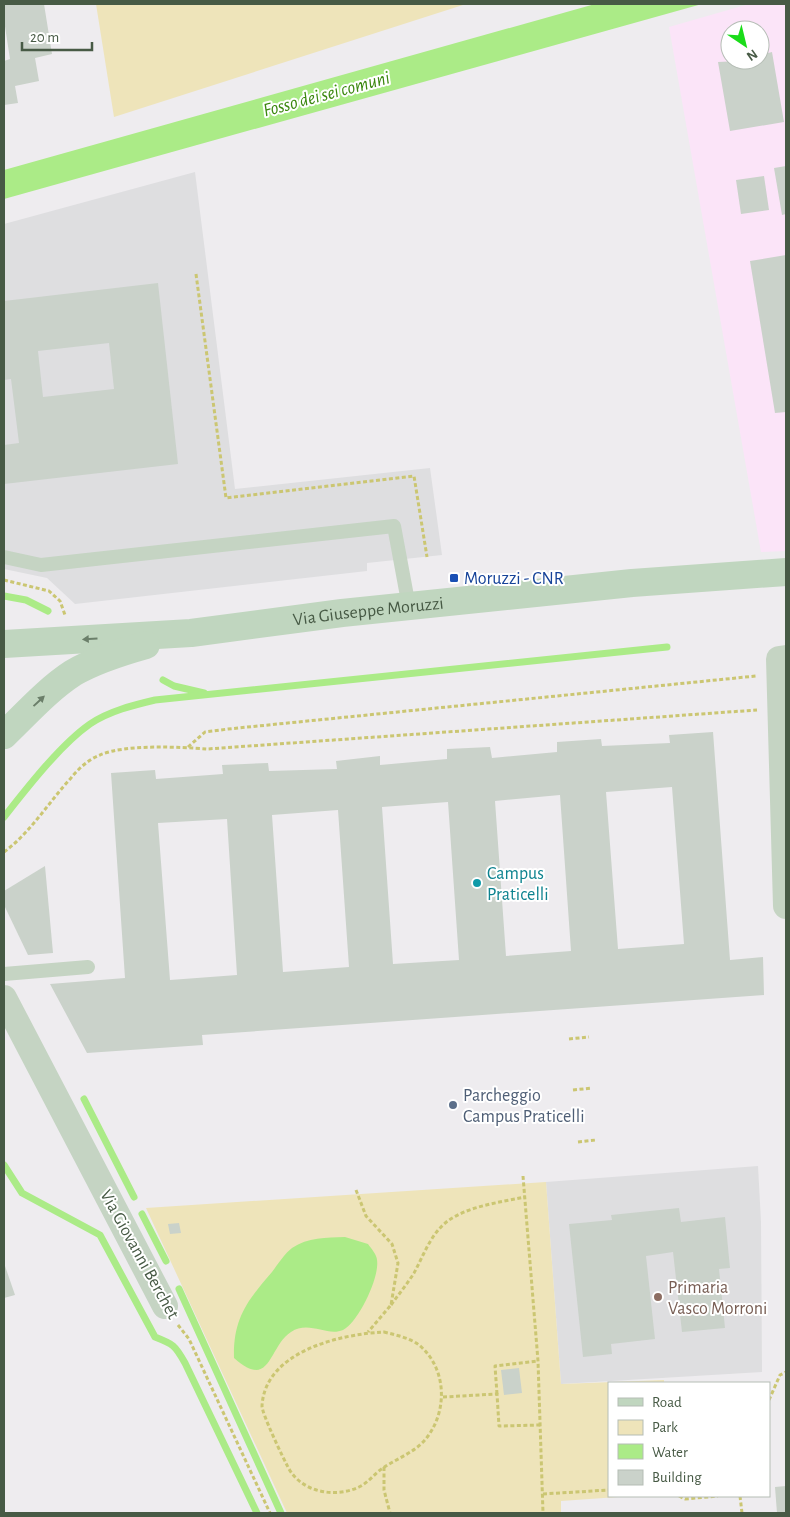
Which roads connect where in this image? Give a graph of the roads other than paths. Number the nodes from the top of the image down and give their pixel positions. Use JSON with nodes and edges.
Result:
{"nodes":[{"id":1,"x":4,"y":557,"type":"edge"},
{"id":2,"x":786,"y":572,"type":"edge"},
{"id":3,"x":409,"y":607,"type":"junction"},
{"id":4,"x":191,"y":633,"type":"junction"},
{"id":5,"x":4,"y":644,"type":"edge"},
{"id":6,"x":783,"y":666,"type":"edge"},
{"id":7,"x":4,"y":735,"type":"edge"},
{"id":8,"x":786,"y":906,"type":"edge"},
{"id":9,"x":88,"y":967,"type":"dead end"},
{"id":10,"x":4,"y":974,"type":"edge"},
{"id":11,"x":4,"y":998,"type":"edge"},
{"id":12,"x":165,"y":1306,"type":"road end"}],
"edges":[{"from":1,"to":3,"type":"lane"},
{"from":2,"to":3,"type":"main road","name":"Via Giuseppe Moruzzi"},
{"from":3,"to":4,"type":"main road","name":"Via Giuseppe Moruzzi"},
{"from":4,"to":5,"type":"main road","name":"Via Giuseppe Moruzzi","one_way":true},
{"from":7,"to":4,"type":"main road","name":"Via Giuseppe Moruzzi","one_way":true},
{"from":6,"to":8,"type":"street"},
{"from":9,"to":10,"type":"lane"},
{"from":11,"to":12,"type":"street","name":"Via Giovanni Berchet"}]}
